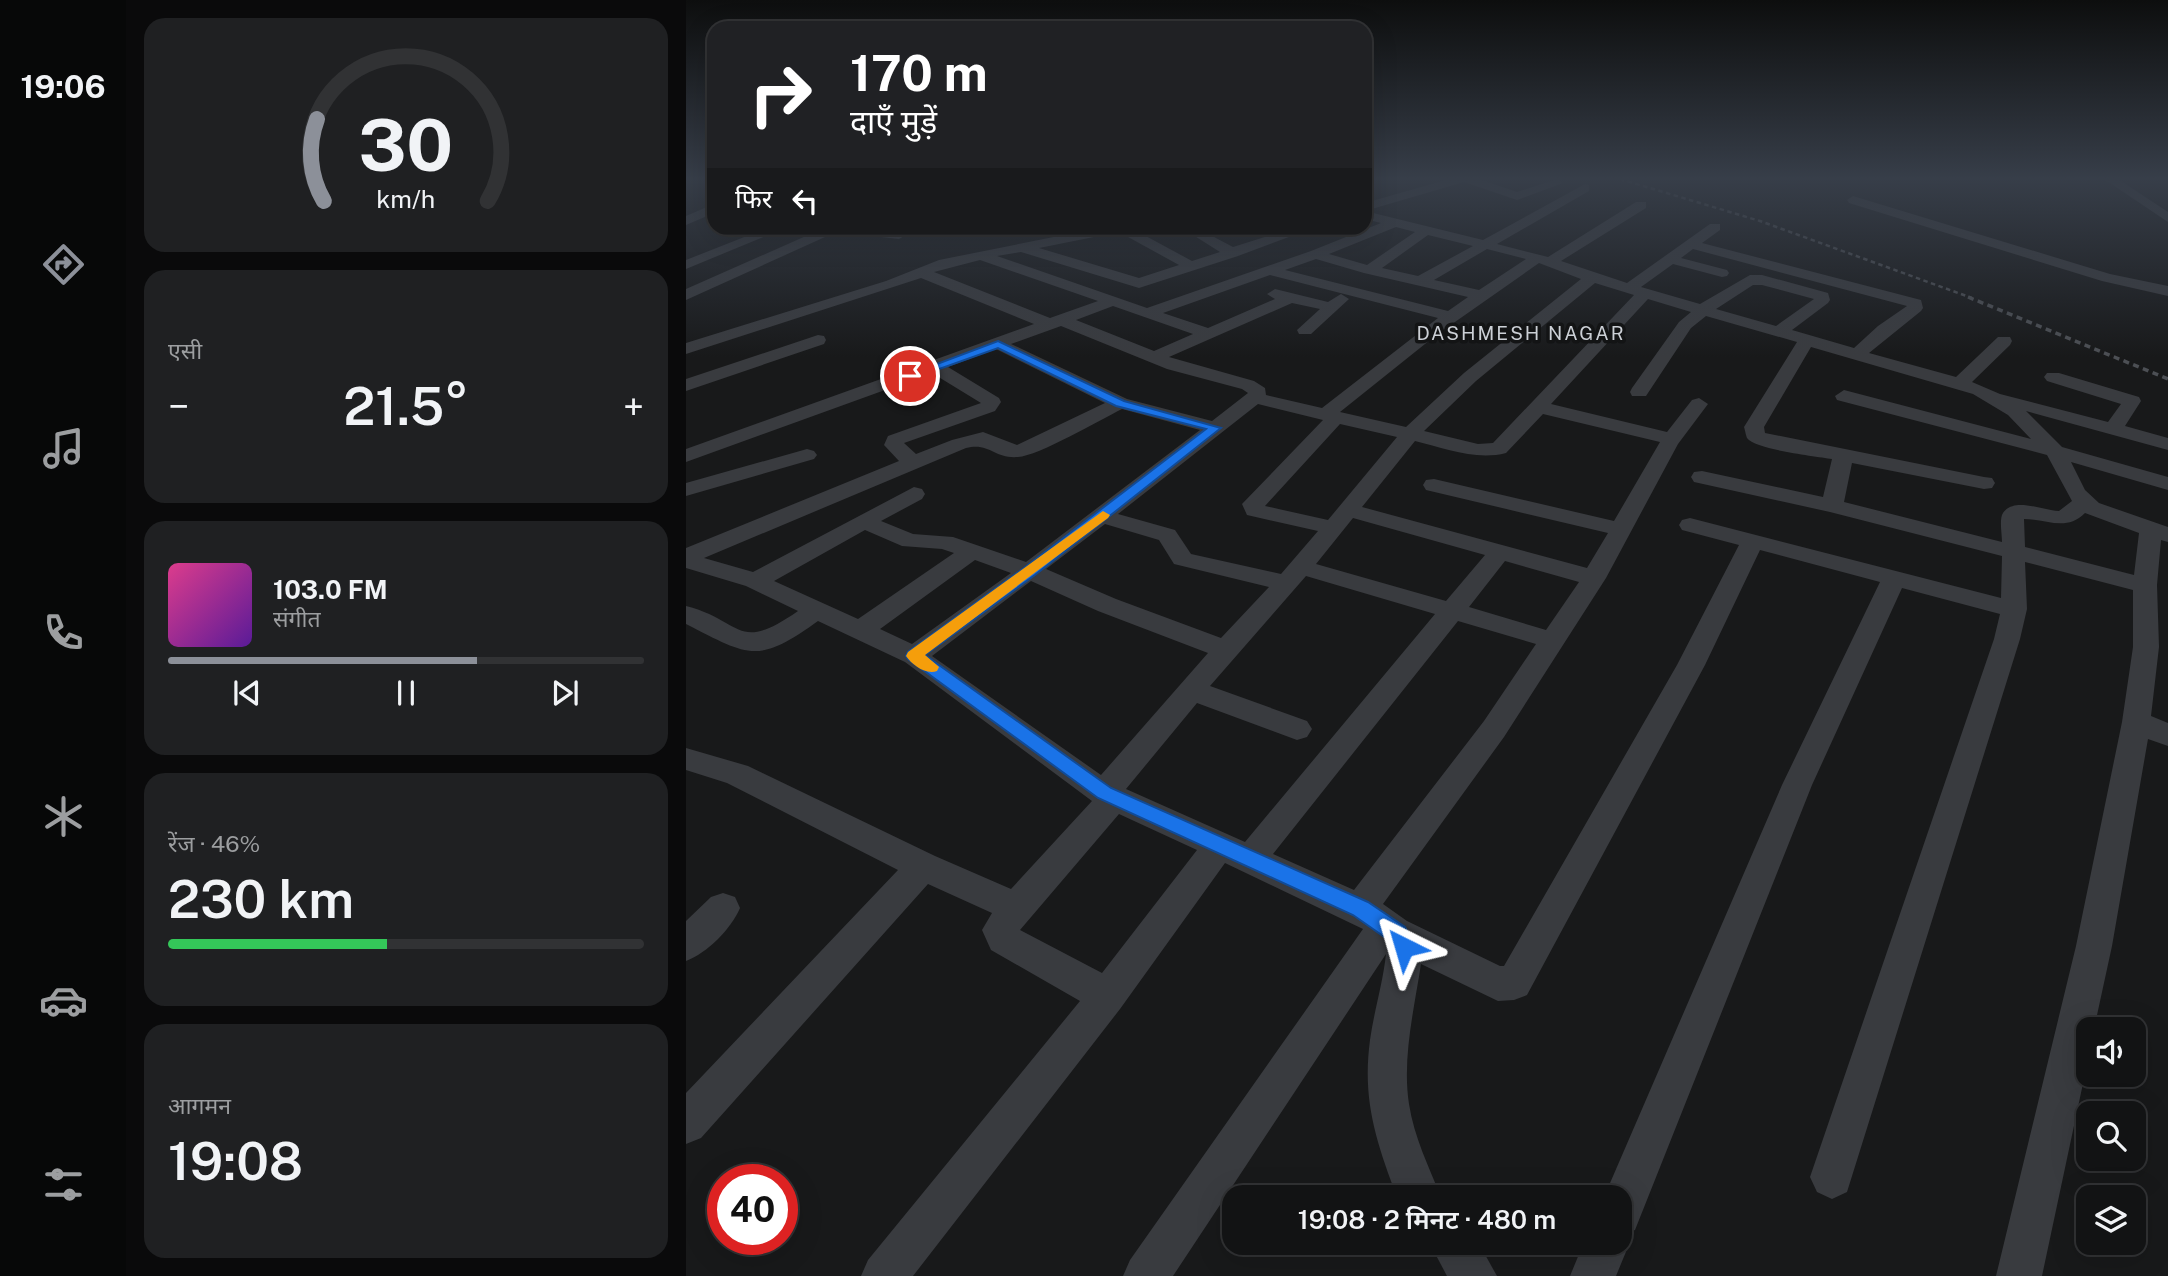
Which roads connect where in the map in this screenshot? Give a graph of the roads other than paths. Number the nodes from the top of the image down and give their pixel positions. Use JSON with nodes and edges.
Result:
{"nodes":[{"id":1,"x":754,"y":239,"type":"edge"},
{"id":2,"x":809,"y":239,"type":"edge"},
{"id":3,"x":1059,"y":239,"type":"edge"},
{"id":4,"x":1138,"y":239,"type":"edge"},
{"id":5,"x":1207,"y":239,"type":"edge"},
{"id":6,"x":1275,"y":239,"type":"edge"},
{"id":7,"x":1354,"y":239,"type":"edge"},
{"id":8,"x":1411,"y":239,"type":"edge"},
{"id":9,"x":1456,"y":239,"type":"edge"},
{"id":10,"x":1495,"y":239,"type":"edge"},
{"id":11,"x":1582,"y":239,"type":"edge"},
{"id":12,"x":1698,"y":239,"type":"edge"},
{"id":13,"x":1979,"y":239,"type":"edge"},
{"id":14,"x":1690,"y":244,"type":"junction"},
{"id":15,"x":1483,"y":245,"type":"junction"},
{"id":16,"x":1019,"y":246,"type":"junction"},
{"id":17,"x":1233,"y":253,"type":"junction"},
{"id":18,"x":1316,"y":254,"type":"junction"},
{"id":19,"x":976,"y":255,"type":"junction"},
{"id":20,"x":1544,"y":260,"type":"junction"},
{"id":21,"x":1669,"y":260,"type":"junction"},
{"id":22,"x":1192,"y":266,"type":"junction"},
{"id":23,"x":686,"y":268,"type":"edge"},
{"id":24,"x":1268,"y":270,"type":"junction"},
{"id":25,"x":1369,"y":270,"type":"junction"},
{"id":26,"x":920,"y":272,"type":"junction"},
{"id":27,"x":1722,"y":273,"type":"dead end"},
{"id":28,"x":725,"y":277,"type":"junction"},
{"id":29,"x":1592,"y":278,"type":"junction"},
{"id":30,"x":1422,"y":281,"type":"junction"},
{"id":31,"x":1264,"y":290,"type":"dead end"},
{"id":32,"x":1637,"y":291,"type":"junction"},
{"id":33,"x":2168,"y":291,"type":"edge"},
{"id":34,"x":1349,"y":292,"type":"junction"},
{"id":35,"x":686,"y":295,"type":"edge"},
{"id":36,"x":1480,"y":295,"type":"junction"},
{"id":37,"x":1290,"y":298,"type":"junction"},
{"id":38,"x":1113,"y":301,"type":"junction"},
{"id":39,"x":1331,"y":307,"type":"junction"},
{"id":40,"x":1704,"y":309,"type":"junction"},
{"id":41,"x":1150,"y":312,"type":"junction"},
{"id":42,"x":1448,"y":316,"type":"junction"},
{"id":43,"x":1055,"y":322,"type":"junction"},
{"id":44,"x":1305,"y":330,"type":"dead end"},
{"id":45,"x":1780,"y":331,"type":"junction"},
{"id":46,"x":1209,"y":334,"type":"junction"},
{"id":47,"x":818,"y":340,"type":"dead end"},
{"id":48,"x":1807,"y":340,"type":"junction"},
{"id":49,"x":2004,"y":341,"type":"dead end"},
{"id":50,"x":998,"y":344,"type":"junction"},
{"id":51,"x":686,"y":349,"type":"edge"},
{"id":52,"x":1859,"y":353,"type":"junction"},
{"id":53,"x":1155,"y":357,"type":"junction"},
{"id":54,"x":935,"y":367,"type":"junction"},
{"id":55,"x":2053,"y":377,"type":"dead end"},
{"id":56,"x":1960,"y":383,"type":"junction"},
{"id":57,"x":686,"y":385,"type":"edge"},
{"id":58,"x":1639,"y":392,"type":"dead end"},
{"id":59,"x":1990,"y":395,"type":"junction"},
{"id":60,"x":1844,"y":396,"type":"dead end"},
{"id":61,"x":1255,"y":398,"type":"junction"},
{"id":62,"x":1120,"y":403,"type":"junction"},
{"id":63,"x":1699,"y":404,"type":"dead end"},
{"id":64,"x":1538,"y":407,"type":"junction"},
{"id":65,"x":1331,"y":415,"type":"junction"},
{"id":66,"x":1215,"y":428,"type":"junction"},
{"id":67,"x":2113,"y":429,"type":"junction"},
{"id":68,"x":1410,"y":434,"type":"junction"},
{"id":69,"x":1672,"y":439,"type":"junction"},
{"id":70,"x":2168,"y":444,"type":"edge"},
{"id":71,"x":2055,"y":451,"type":"junction"},
{"id":72,"x":807,"y":455,"type":"dead end"},
{"id":73,"x":1843,"y":455,"type":"junction"},
{"id":74,"x":686,"y":456,"type":"edge"},
{"id":75,"x":913,"y":463,"type":"junction"},
{"id":76,"x":1702,"y":477,"type":"dead end"},
{"id":77,"x":1984,"y":483,"type":"dead end"},
{"id":78,"x":2168,"y":484,"type":"edge"},
{"id":79,"x":1434,"y":485,"type":"dead end"},
{"id":80,"x":686,"y":490,"type":"edge"},
{"id":81,"x":914,"y":494,"type":"dead end"},
{"id":82,"x":2083,"y":502,"type":"junction"},
{"id":83,"x":1832,"y":506,"type":"junction"},
{"id":84,"x":1102,"y":516,"type":"junction"},
{"id":85,"x":1340,"y":519,"type":"junction"},
{"id":86,"x":864,"y":522,"type":"junction"},
{"id":87,"x":1690,"y":525,"type":"dead end"},
{"id":88,"x":1620,"y":529,"type":"junction"},
{"id":89,"x":2159,"y":532,"type":"edge"},
{"id":90,"x":1753,"y":541,"type":"junction"},
{"id":91,"x":973,"y":551,"type":"junction"},
{"id":92,"x":2013,"y":551,"type":"junction"},
{"id":93,"x":1500,"y":552,"type":"junction"},
{"id":94,"x":687,"y":562,"type":"edge"},
{"id":95,"x":1029,"y":571,"type":"junction"},
{"id":96,"x":1294,"y":575,"type":"junction"},
{"id":97,"x":1895,"y":577,"type":"junction"},
{"id":98,"x":1594,"y":578,"type":"junction"},
{"id":99,"x":755,"y":581,"type":"junction"},
{"id":100,"x":2145,"y":585,"type":"junction"},
{"id":101,"x":2014,"y":609,"type":"junction"},
{"id":102,"x":817,"y":610,"type":"junction"},
{"id":103,"x":1453,"y":612,"type":"junction"},
{"id":104,"x":686,"y":614,"type":"edge"},
{"id":105,"x":861,"y":630,"type":"junction"},
{"id":106,"x":1552,"y":640,"type":"junction"},
{"id":107,"x":1226,"y":650,"type":"junction"},
{"id":108,"x":914,"y":656,"type":"junction"},
{"id":109,"x":1191,"y":690,"type":"junction"},
{"id":110,"x":2136,"y":722,"type":"junction"},
{"id":111,"x":1297,"y":729,"type":"dead end"},
{"id":112,"x":2168,"y":735,"type":"edge"},
{"id":113,"x":686,"y":759,"type":"edge"},
{"id":114,"x":1109,"y":796,"type":"junction"},
{"id":115,"x":1236,"y":852,"type":"junction"},
{"id":116,"x":923,"y":866,"type":"junction"},
{"id":117,"x":1016,"y":907,"type":"junction"},
{"id":118,"x":723,"y":908,"type":"dead end"},
{"id":119,"x":1381,"y":922,"type":"junction"},
{"id":120,"x":686,"y":945,"type":"edge"},
{"id":121,"x":1107,"y":996,"type":"junction"},
{"id":122,"x":686,"y":1123,"type":"edge"},
{"id":123,"x":1832,"y":1177,"type":"dead end"},
{"id":124,"x":1414,"y":1185,"type":"edge"},
{"id":125,"x":1631,"y":1185,"type":"edge"},
{"id":126,"x":1460,"y":1255,"type":"edge"},
{"id":127,"x":1602,"y":1255,"type":"edge"},
{"id":128,"x":884,"y":1276,"type":"edge"},
{"id":129,"x":1146,"y":1276,"type":"edge"},
{"id":130,"x":1474,"y":1276,"type":"edge"},
{"id":131,"x":1593,"y":1276,"type":"edge"},
{"id":132,"x":2020,"y":1276,"type":"edge"}],
"edges":[{"from":1,"to":23,"type":"street"},
{"from":2,"to":28,"type":"street"},
{"from":3,"to":16,"type":"street"},
{"from":4,"to":22,"type":"street"},
{"from":5,"to":17,"type":"street"},
{"from":6,"to":17,"type":"street"},
{"from":7,"to":18,"type":"street"},
{"from":8,"to":25,"type":"street"},
{"from":9,"to":15,"type":"street"},
{"from":10,"to":15,"type":"street"},
{"from":11,"to":20,"type":"street"},
{"from":12,"to":14,"type":"street"},
{"from":13,"to":33,"type":"street"},
{"from":14,"to":21,"type":"street"},
{"from":14,"to":52,"type":"street"},
{"from":15,"to":20,"type":"street"},
{"from":15,"to":30,"type":"street"},
{"from":16,"to":19,"type":"street"},
{"from":16,"to":22,"type":"street"},
{"from":17,"to":22,"type":"street"},
{"from":18,"to":24,"type":"street"},
{"from":18,"to":25,"type":"street"},
{"from":19,"to":26,"type":"street"},
{"from":19,"to":38,"type":"street"},
{"from":20,"to":29,"type":"street"},
{"from":20,"to":36,"type":"street"},
{"from":21,"to":27,"type":"street"},
{"from":21,"to":32,"type":"street"},
{"from":23,"to":28,"type":"street"},
{"from":24,"to":34,"type":"street"},
{"from":24,"to":41,"type":"street"},
{"from":25,"to":30,"type":"street"},
{"from":26,"to":43,"type":"street"},
{"from":26,"to":51,"type":"street"},
{"from":28,"to":35,"type":"street"},
{"from":29,"to":32,"type":"street"},
{"from":29,"to":68,"type":"street"},
{"from":30,"to":36,"type":"street"},
{"from":31,"to":37,"type":"street"},
{"from":32,"to":40,"type":"street"},
{"from":32,"to":64,"type":"street"},
{"from":34,"to":39,"type":"street"},
{"from":34,"to":42,"type":"street"},
{"from":36,"to":42,"type":"street"},
{"from":37,"to":39,"type":"street"},
{"from":37,"to":46,"type":"street"},
{"from":38,"to":41,"type":"street"},
{"from":38,"to":43,"type":"street"},
{"from":39,"to":44,"type":"street"},
{"from":40,"to":45,"type":"street"},
{"from":40,"to":45,"type":"street"},
{"from":40,"to":58,"type":"street"},
{"from":41,"to":46,"type":"street"},
{"from":42,"to":65,"type":"street"},
{"from":43,"to":50,"type":"street"},
{"from":43,"to":53,"type":"street"},
{"from":45,"to":48,"type":"street"},
{"from":46,"to":53,"type":"street"},
{"from":47,"to":57,"type":"street"},
{"from":48,"to":52,"type":"street"},
{"from":48,"to":73,"type":"street"},
{"from":49,"to":56,"type":"street"},
{"from":50,"to":54,"type":"street"},
{"from":50,"to":62,"type":"street"},
{"from":52,"to":56,"type":"street"},
{"from":53,"to":61,"type":"street"},
{"from":54,"to":74,"type":"street"},
{"from":54,"to":75,"type":"street"},
{"from":55,"to":67,"type":"street"},
{"from":56,"to":59,"type":"street"},
{"from":59,"to":67,"type":"street"},
{"from":59,"to":71,"type":"street"},
{"from":60,"to":71,"type":"street"},
{"from":61,"to":65,"type":"street"},
{"from":61,"to":66,"type":"street"},
{"from":62,"to":66,"type":"street"},
{"from":62,"to":75,"type":"street"},
{"from":63,"to":69,"type":"street"},
{"from":64,"to":68,"type":"street"},
{"from":64,"to":69,"type":"street"},
{"from":65,"to":68,"type":"street"},
{"from":65,"to":85,"type":"street"},
{"from":66,"to":84,"type":"street"},
{"from":67,"to":70,"type":"street"},
{"from":68,"to":85,"type":"street"},
{"from":69,"to":88,"type":"street"},
{"from":71,"to":78,"type":"street"},
{"from":71,"to":82,"type":"street"},
{"from":72,"to":80,"type":"street"},
{"from":73,"to":77,"type":"street"},
{"from":73,"to":83,"type":"street"},
{"from":75,"to":94,"type":"street"},
{"from":76,"to":83,"type":"street"},
{"from":79,"to":88,"type":"street"},
{"from":81,"to":86,"type":"street"},
{"from":82,"to":89,"type":"street"},
{"from":82,"to":92,"type":"street"},
{"from":83,"to":92,"type":"street"},
{"from":84,"to":95,"type":"street"},
{"from":84,"to":96,"type":"street"},
{"from":85,"to":93,"type":"street"},
{"from":85,"to":96,"type":"street"},
{"from":86,"to":91,"type":"street"},
{"from":86,"to":99,"type":"street"},
{"from":87,"to":90,"type":"street"},
{"from":88,"to":98,"type":"street"},
{"from":89,"to":100,"type":"street"},
{"from":90,"to":97,"type":"street"},
{"from":90,"to":119,"type":"street"},
{"from":91,"to":95,"type":"street"},
{"from":91,"to":105,"type":"street"},
{"from":92,"to":100,"type":"street"},
{"from":92,"to":101,"type":"street"},
{"from":93,"to":98,"type":"street"},
{"from":93,"to":103,"type":"street"},
{"from":94,"to":99,"type":"street"},
{"from":95,"to":107,"type":"street"},
{"from":95,"to":108,"type":"street"},
{"from":96,"to":103,"type":"street"},
{"from":96,"to":107,"type":"street"},
{"from":97,"to":101,"type":"street"},
{"from":97,"to":125,"type":"street"},
{"from":98,"to":106,"type":"street"},
{"from":99,"to":102,"type":"street"},
{"from":100,"to":110,"type":"street"},
{"from":101,"to":123,"type":"street"},
{"from":102,"to":104,"type":"street"},
{"from":102,"to":105,"type":"street"},
{"from":103,"to":106,"type":"street"},
{"from":103,"to":115,"type":"street"},
{"from":105,"to":108,"type":"street"},
{"from":106,"to":119,"type":"street"},
{"from":107,"to":109,"type":"street"},
{"from":108,"to":114,"type":"street"},
{"from":109,"to":111,"type":"street"},
{"from":109,"to":114,"type":"street"},
{"from":110,"to":112,"type":"street"},
{"from":110,"to":132,"type":"street"},
{"from":113,"to":116,"type":"street"},
{"from":114,"to":115,"type":"street"},
{"from":114,"to":117,"type":"street"},
{"from":115,"to":119,"type":"street"},
{"from":115,"to":121,"type":"street"},
{"from":116,"to":117,"type":"street"},
{"from":116,"to":122,"type":"street"},
{"from":117,"to":121,"type":"street"},
{"from":118,"to":120,"type":"street"},
{"from":119,"to":124,"type":"street"},
{"from":119,"to":129,"type":"street"},
{"from":121,"to":128,"type":"street"},
{"from":126,"to":130,"type":"street"},
{"from":127,"to":131,"type":"street"}]}
